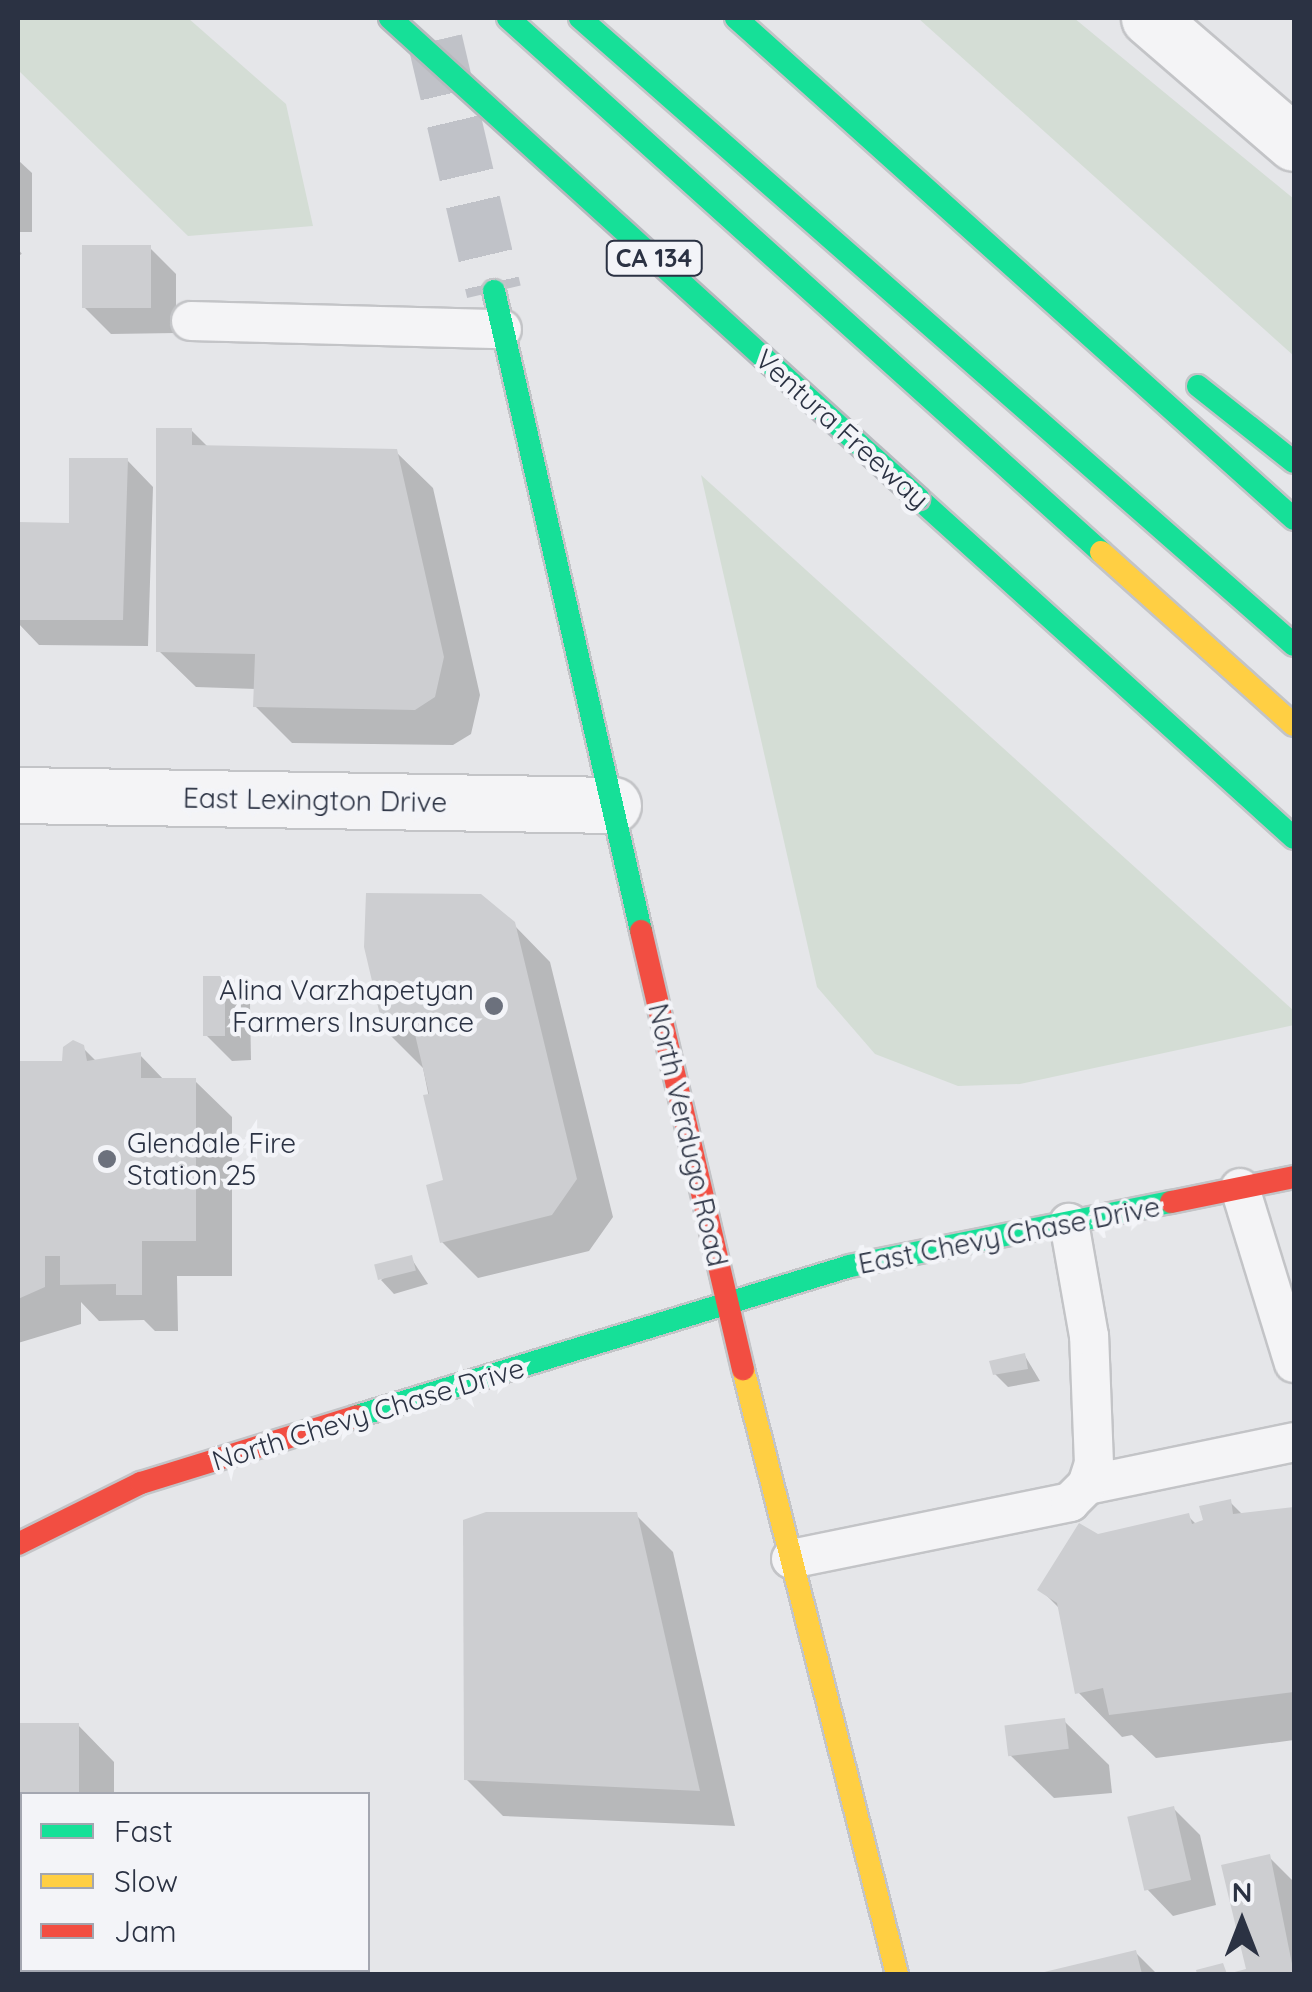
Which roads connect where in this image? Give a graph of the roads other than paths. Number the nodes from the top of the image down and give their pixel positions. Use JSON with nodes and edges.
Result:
{"nodes":[{"id":1,"x":390,"y":18,"type":"edge"},
{"id":2,"x":508,"y":18,"type":"edge"},
{"id":3,"x":580,"y":18,"type":"edge"},
{"id":4,"x":736,"y":18,"type":"edge"},
{"id":5,"x":1149,"y":18,"type":"edge"},
{"id":6,"x":806,"y":78,"type":"junction"},
{"id":7,"x":1294,"y":144,"type":"edge"},
{"id":8,"x":494,"y":291,"type":"tunnel mouth"},
{"id":9,"x":1096,"y":306,"type":"dead end"},
{"id":10,"x":190,"y":321,"type":"dead end"},
{"id":11,"x":502,"y":329,"type":"junction"},
{"id":12,"x":1172,"y":366,"type":"dead end"},
{"id":13,"x":1294,"y":462,"type":"edge"},
{"id":14,"x":1294,"y":518,"type":"edge"},
{"id":15,"x":1294,"y":645,"type":"edge"},
{"id":16,"x":1294,"y":725,"type":"edge"},
{"id":17,"x":18,"y":795,"type":"edge"},
{"id":18,"x":613,"y":805,"type":"junction"},
{"id":19,"x":1294,"y":838,"type":"edge"},
{"id":20,"x":1294,"y":1177,"type":"edge"},
{"id":21,"x":1240,"y":1188,"type":"junction"},
{"id":22,"x":1069,"y":1223,"type":"junction"},
{"id":23,"x":726,"y":1301,"type":"junction"},
{"id":24,"x":1294,"y":1363,"type":"edge"},
{"id":25,"x":1294,"y":1442,"type":"edge"},
{"id":26,"x":1086,"y":1486,"type":"junction"},
{"id":27,"x":18,"y":1544,"type":"edge"},
{"id":28,"x":791,"y":1559,"type":"junction"},
{"id":29,"x":897,"y":1974,"type":"edge"}],
"edges":[{"from":1,"to":19,"type":"main road","name":"Ventura Freeway","number":"CA 134","bridge":true},
{"from":2,"to":16,"type":"main road"},
{"from":3,"to":15,"type":"main road"},
{"from":4,"to":6,"type":"main road"},
{"from":5,"to":7,"type":"street"},
{"from":6,"to":9,"type":"main road"},
{"from":6,"to":14,"type":"main road"},
{"from":8,"to":11,"type":"main road","name":"North Verdugo Road"},
{"from":10,"to":11,"type":"lane"},
{"from":11,"to":18,"type":"main road","name":"North Verdugo Road"},
{"from":12,"to":13,"type":"main road"},
{"from":17,"to":18,"type":"street","name":"East Lexington Drive"},
{"from":18,"to":23,"type":"main road","name":"North Verdugo Road"},
{"from":20,"to":21,"type":"main road","name":"East Chevy Chase Drive"},
{"from":21,"to":22,"type":"main road","name":"East Chevy Chase Drive"},
{"from":21,"to":24,"type":"lane"},
{"from":22,"to":23,"type":"main road","name":"East Chevy Chase Drive"},
{"from":22,"to":26,"type":"lane"},
{"from":23,"to":27,"type":"main road","name":"North Chevy Chase Drive"},
{"from":23,"to":28,"type":"main road","name":"North Verdugo Road"},
{"from":25,"to":26,"type":"lane"},
{"from":26,"to":28,"type":"lane"},
{"from":28,"to":29,"type":"main road","name":"North Verdugo Road"}]}
